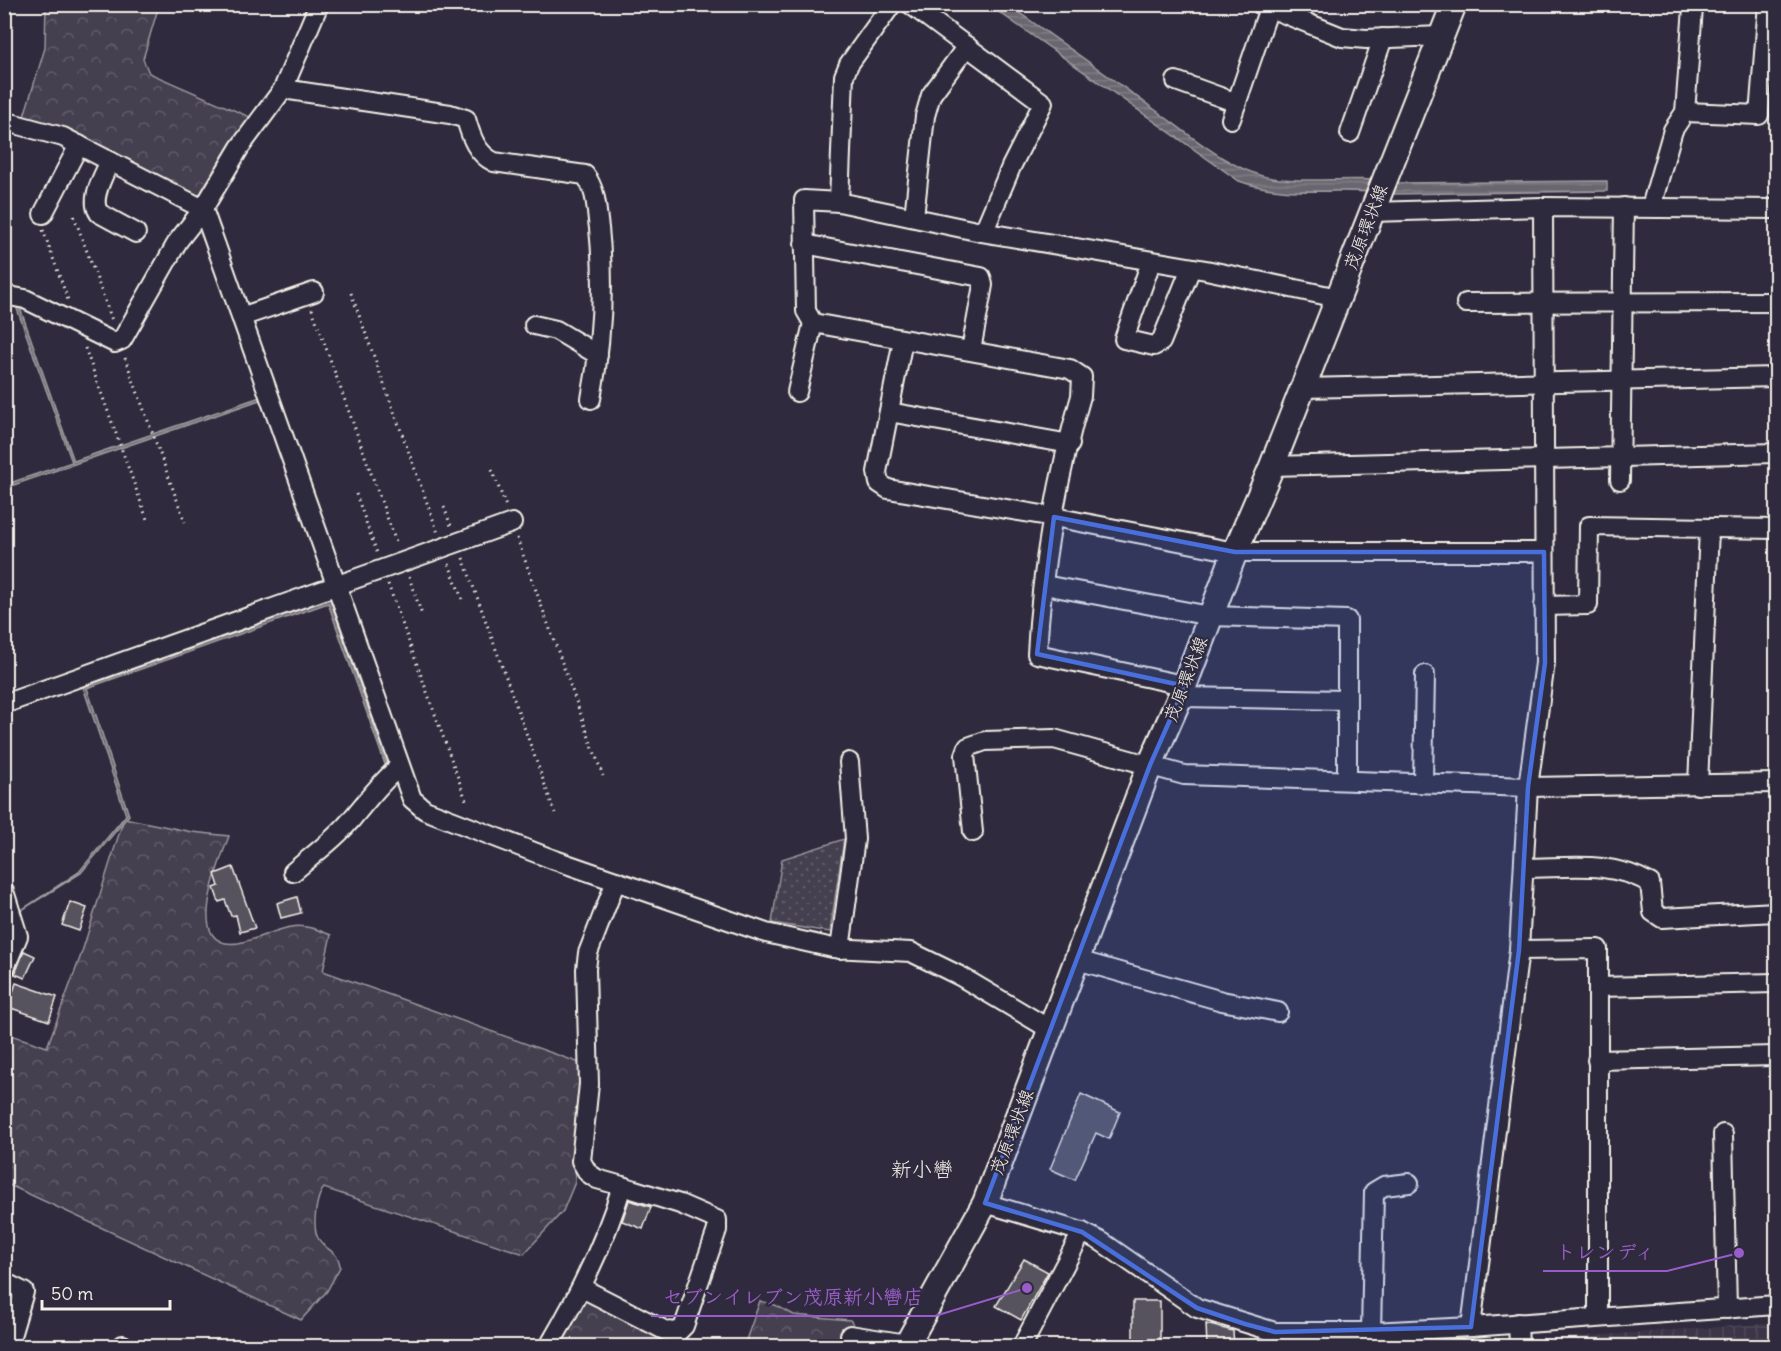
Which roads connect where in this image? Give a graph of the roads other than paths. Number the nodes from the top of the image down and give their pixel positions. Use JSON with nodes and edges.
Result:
{"nodes":[{"id":1,"x":319,"y":4,"type":"edge"},
{"id":2,"x":892,"y":4,"type":"edge"},
{"id":3,"x":910,"y":4,"type":"edge"},
{"id":4,"x":1454,"y":4,"type":"edge"},
{"id":5,"x":1696,"y":4,"type":"edge"},
{"id":6,"x":1768,"y":4,"type":"edge"},
{"id":7,"x":1265,"y":6,"type":"edge"},
{"id":8,"x":1295,"y":11,"type":"edge"},
{"id":9,"x":1441,"y":36,"type":"junction"},
{"id":10,"x":1383,"y":38,"type":"junction"},
{"id":11,"x":967,"y":46,"type":"junction"},
{"id":12,"x":1176,"y":81,"type":"dead end"},
{"id":13,"x":283,"y":89,"type":"junction"},
{"id":14,"x":1685,"y":112,"type":"junction"},
{"id":15,"x":4,"y":121,"type":"edge"},
{"id":16,"x":1350,"y":133,"type":"dead end"},
{"id":17,"x":79,"y":145,"type":"junction"},
{"id":18,"x":110,"y":161,"type":"junction"},
{"id":19,"x":839,"y":202,"type":"junction"},
{"id":20,"x":1543,"y":207,"type":"junction"},
{"id":21,"x":1624,"y":207,"type":"junction"},
{"id":22,"x":1651,"y":207,"type":"junction"},
{"id":23,"x":203,"y":209,"type":"junction"},
{"id":24,"x":1776,"y":209,"type":"edge"},
{"id":25,"x":1372,"y":212,"type":"junction"},
{"id":26,"x":914,"y":217,"type":"junction"},
{"id":27,"x":42,"y":220,"type":"road end"},
{"id":28,"x":981,"y":232,"type":"junction"},
{"id":29,"x":136,"y":233,"type":"dead end"},
{"id":30,"x":804,"y":244,"type":"junction"},
{"id":31,"x":1150,"y":262,"type":"junction"},
{"id":32,"x":1191,"y":268,"type":"junction"},
{"id":33,"x":4,"y":295,"type":"edge"},
{"id":34,"x":1338,"y":298,"type":"junction"},
{"id":35,"x":313,"y":300,"type":"road end"},
{"id":36,"x":1776,"y":302,"type":"edge"},
{"id":37,"x":1466,"y":303,"type":"dead end"},
{"id":38,"x":1544,"y":303,"type":"junction"},
{"id":39,"x":1622,"y":303,"type":"junction"},
{"id":40,"x":241,"y":317,"type":"junction"},
{"id":41,"x":813,"y":324,"type":"junction"},
{"id":42,"x":534,"y":325,"type":"dead end"},
{"id":43,"x":903,"y":340,"type":"junction"},
{"id":44,"x":971,"y":350,"type":"junction"},
{"id":45,"x":598,"y":355,"type":"junction"},
{"id":46,"x":1776,"y":377,"type":"edge"},
{"id":47,"x":1622,"y":381,"type":"junction"},
{"id":48,"x":1544,"y":382,"type":"junction"},
{"id":49,"x":1303,"y":388,"type":"junction"},
{"id":50,"x":797,"y":392,"type":"dead end"},
{"id":51,"x":591,"y":399,"type":"dead end"},
{"id":52,"x":889,"y":412,"type":"junction"},
{"id":53,"x":1070,"y":444,"type":"junction"},
{"id":54,"x":1776,"y":453,"type":"edge"},
{"id":55,"x":1620,"y":457,"type":"junction"},
{"id":56,"x":1544,"y":459,"type":"junction"},
{"id":57,"x":1272,"y":466,"type":"junction"},
{"id":58,"x":1620,"y":480,"type":"dead end"},
{"id":59,"x":1054,"y":517,"type":"junction"},
{"id":60,"x":512,"y":524,"type":"road end"},
{"id":61,"x":1709,"y":529,"type":"junction"},
{"id":62,"x":1776,"y":529,"type":"edge"},
{"id":63,"x":1235,"y":552,"type":"junction"},
{"id":64,"x":1544,"y":552,"type":"junction"},
{"id":65,"x":1044,"y":585,"type":"junction"},
{"id":66,"x":337,"y":587,"type":"junction"},
{"id":67,"x":1545,"y":606,"type":"junction"},
{"id":68,"x":1210,"y":616,"type":"junction"},
{"id":69,"x":1425,"y":675,"type":"dead end"},
{"id":70,"x":1182,"y":691,"type":"junction"},
{"id":71,"x":1346,"y":700,"type":"junction"},
{"id":72,"x":4,"y":704,"type":"edge"},
{"id":73,"x":849,"y":762,"type":"dead end"},
{"id":74,"x":1150,"y":765,"type":"junction"},
{"id":75,"x":399,"y":767,"type":"junction"},
{"id":76,"x":1347,"y":779,"type":"junction"},
{"id":77,"x":1423,"y":782,"type":"junction"},
{"id":78,"x":1776,"y":783,"type":"edge"},
{"id":79,"x":1698,"y":785,"type":"junction"},
{"id":80,"x":1528,"y":787,"type":"junction"},
{"id":81,"x":973,"y":832,"type":"dead end"},
{"id":82,"x":1524,"y":868,"type":"junction"},
{"id":83,"x":293,"y":872,"type":"dead end"},
{"id":84,"x":616,"y":881,"type":"junction"},
{"id":85,"x":4,"y":891,"type":"edge"},
{"id":86,"x":1776,"y":912,"type":"edge"},
{"id":87,"x":840,"y":949,"type":"junction"},
{"id":88,"x":1519,"y":950,"type":"junction"},
{"id":89,"x":1077,"y":960,"type":"junction"},
{"id":90,"x":4,"y":970,"type":"edge"},
{"id":91,"x":1776,"y":983,"type":"edge"},
{"id":92,"x":1598,"y":987,"type":"junction"},
{"id":93,"x":1278,"y":1012,"type":"dead end"},
{"id":94,"x":1051,"y":1030,"type":"junction"},
{"id":95,"x":1776,"y":1056,"type":"edge"},
{"id":96,"x":1597,"y":1060,"type":"junction"},
{"id":97,"x":1723,"y":1134,"type":"dead end"},
{"id":98,"x":1409,"y":1183,"type":"dead end"},
{"id":99,"x":622,"y":1186,"type":"junction"},
{"id":100,"x":986,"y":1203,"type":"junction"},
{"id":101,"x":1082,"y":1232,"type":"junction"},
{"id":102,"x":4,"y":1282,"type":"edge"},
{"id":103,"x":582,"y":1288,"type":"junction"},
{"id":104,"x":1776,"y":1305,"type":"edge"},
{"id":105,"x":1727,"y":1309,"type":"junction"},
{"id":106,"x":1598,"y":1317,"type":"junction"},
{"id":107,"x":1518,"y":1323,"type":"junction"},
{"id":108,"x":1471,"y":1327,"type":"junction"},
{"id":109,"x":1371,"y":1332,"type":"junction"},
{"id":110,"x":850,"y":1335,"type":"dead end"},
{"id":111,"x":1276,"y":1339,"type":"edge"},
{"id":112,"x":907,"y":1345,"type":"edge"},
{"id":113,"x":8,"y":1347,"type":"edge"},
{"id":114,"x":549,"y":1347,"type":"edge"},
{"id":115,"x":1022,"y":1347,"type":"edge"},
{"id":116,"x":1519,"y":1347,"type":"edge"}],
"edges":[{"from":1,"to":13,"type":"street"},
{"from":2,"to":19,"type":"street"},
{"from":3,"to":11,"type":"street"},
{"from":4,"to":9,"type":"main road","name":"茂原環状線"},
{"from":5,"to":14,"type":"street"},
{"from":6,"to":14,"type":"street"},
{"from":7,"to":8,"type":"street"},
{"from":7,"to":12,"type":"street"},
{"from":8,"to":10,"type":"street"},
{"from":9,"to":10,"type":"street"},
{"from":9,"to":25,"type":"main road","name":"茂原環状線"},
{"from":10,"to":16,"type":"street"},
{"from":11,"to":26,"type":"street"},
{"from":11,"to":28,"type":"street"},
{"from":13,"to":23,"type":"street"},
{"from":13,"to":45,"type":"street"},
{"from":14,"to":22,"type":"street"},
{"from":15,"to":17,"type":"street"},
{"from":17,"to":18,"type":"street"},
{"from":17,"to":27,"type":"street"},
{"from":18,"to":23,"type":"street"},
{"from":18,"to":29,"type":"street"},
{"from":19,"to":26,"type":"street"},
{"from":19,"to":30,"type":"street"},
{"from":20,"to":21,"type":"street"},
{"from":20,"to":25,"type":"street"},
{"from":20,"to":38,"type":"street"},
{"from":21,"to":22,"type":"street"},
{"from":21,"to":39,"type":"street"},
{"from":22,"to":24,"type":"street"},
{"from":23,"to":33,"type":"street"},
{"from":23,"to":40,"type":"street"},
{"from":25,"to":34,"type":"main road","name":"茂原環状線"},
{"from":26,"to":28,"type":"street"},
{"from":28,"to":31,"type":"street"},
{"from":30,"to":41,"type":"street"},
{"from":30,"to":44,"type":"street"},
{"from":31,"to":32,"type":"street"},
{"from":31,"to":32,"type":"street"},
{"from":32,"to":34,"type":"street"},
{"from":34,"to":49,"type":"main road","name":"茂原環状線"},
{"from":35,"to":40,"type":"street"},
{"from":36,"to":39,"type":"street"},
{"from":37,"to":38,"type":"street"},
{"from":38,"to":39,"type":"street"},
{"from":38,"to":48,"type":"street"},
{"from":39,"to":47,"type":"street"},
{"from":40,"to":66,"type":"street"},
{"from":41,"to":43,"type":"street"},
{"from":41,"to":50,"type":"street"},
{"from":42,"to":45,"type":"street"},
{"from":43,"to":44,"type":"street"},
{"from":43,"to":52,"type":"street"},
{"from":44,"to":53,"type":"street"},
{"from":45,"to":51,"type":"street"},
{"from":46,"to":47,"type":"street"},
{"from":47,"to":48,"type":"street"},
{"from":47,"to":55,"type":"street"},
{"from":48,"to":49,"type":"street"},
{"from":48,"to":56,"type":"street"},
{"from":49,"to":57,"type":"main road","name":"茂原環状線"},
{"from":52,"to":53,"type":"street"},
{"from":52,"to":59,"type":"street"},
{"from":53,"to":59,"type":"street"},
{"from":54,"to":55,"type":"street"},
{"from":55,"to":56,"type":"street"},
{"from":55,"to":58,"type":"street"},
{"from":56,"to":57,"type":"street"},
{"from":56,"to":64,"type":"street"},
{"from":57,"to":63,"type":"main road","name":"茂原環状線"},
{"from":59,"to":63,"type":"street"},
{"from":59,"to":65,"type":"street"},
{"from":60,"to":66,"type":"street"},
{"from":61,"to":62,"type":"street"},
{"from":61,"to":67,"type":"street"},
{"from":61,"to":79,"type":"street"},
{"from":63,"to":64,"type":"street"},
{"from":63,"to":68,"type":"main road","name":"茂原環状線"},
{"from":64,"to":67,"type":"street"},
{"from":65,"to":68,"type":"street"},
{"from":65,"to":70,"type":"street"},
{"from":66,"to":72,"type":"street"},
{"from":66,"to":75,"type":"street"},
{"from":67,"to":80,"type":"street"},
{"from":68,"to":70,"type":"main road","name":"茂原環状線"},
{"from":68,"to":71,"type":"street"},
{"from":69,"to":77,"type":"street"},
{"from":70,"to":71,"type":"street"},
{"from":70,"to":74,"type":"main road","name":"茂原環状線"},
{"from":71,"to":76,"type":"street"},
{"from":73,"to":87,"type":"street"},
{"from":74,"to":76,"type":"street"},
{"from":74,"to":81,"type":"street"},
{"from":74,"to":89,"type":"main road","name":"茂原環状線"},
{"from":75,"to":83,"type":"street"},
{"from":75,"to":84,"type":"street"},
{"from":76,"to":77,"type":"street"},
{"from":77,"to":80,"type":"street"},
{"from":78,"to":79,"type":"street"},
{"from":79,"to":80,"type":"street"},
{"from":80,"to":82,"type":"street"},
{"from":82,"to":86,"type":"street"},
{"from":82,"to":88,"type":"street"},
{"from":84,"to":87,"type":"street"},
{"from":84,"to":99,"type":"street"},
{"from":85,"to":90,"type":"street"},
{"from":87,"to":94,"type":"street"},
{"from":88,"to":92,"type":"street"},
{"from":88,"to":108,"type":"street"},
{"from":89,"to":93,"type":"street"},
{"from":89,"to":94,"type":"main road","name":"茂原環状線"},
{"from":91,"to":92,"type":"street"},
{"from":92,"to":96,"type":"street"},
{"from":94,"to":100,"type":"main road","name":"茂原環状線"},
{"from":95,"to":96,"type":"street"},
{"from":96,"to":106,"type":"street"},
{"from":97,"to":105,"type":"street"},
{"from":98,"to":109,"type":"street"},
{"from":99,"to":103,"type":"street"},
{"from":99,"to":103,"type":"street"},
{"from":100,"to":101,"type":"street"},
{"from":100,"to":112,"type":"main road","name":"茂原環状線"},
{"from":101,"to":111,"type":"street"},
{"from":101,"to":115,"type":"street"},
{"from":102,"to":113,"type":"street"},
{"from":103,"to":114,"type":"street"},
{"from":104,"to":105,"type":"street"},
{"from":105,"to":106,"type":"street"},
{"from":106,"to":107,"type":"street"},
{"from":107,"to":108,"type":"street"},
{"from":107,"to":116,"type":"street"},
{"from":108,"to":109,"type":"street"},
{"from":109,"to":111,"type":"street"},
{"from":110,"to":112,"type":"street"}]}
